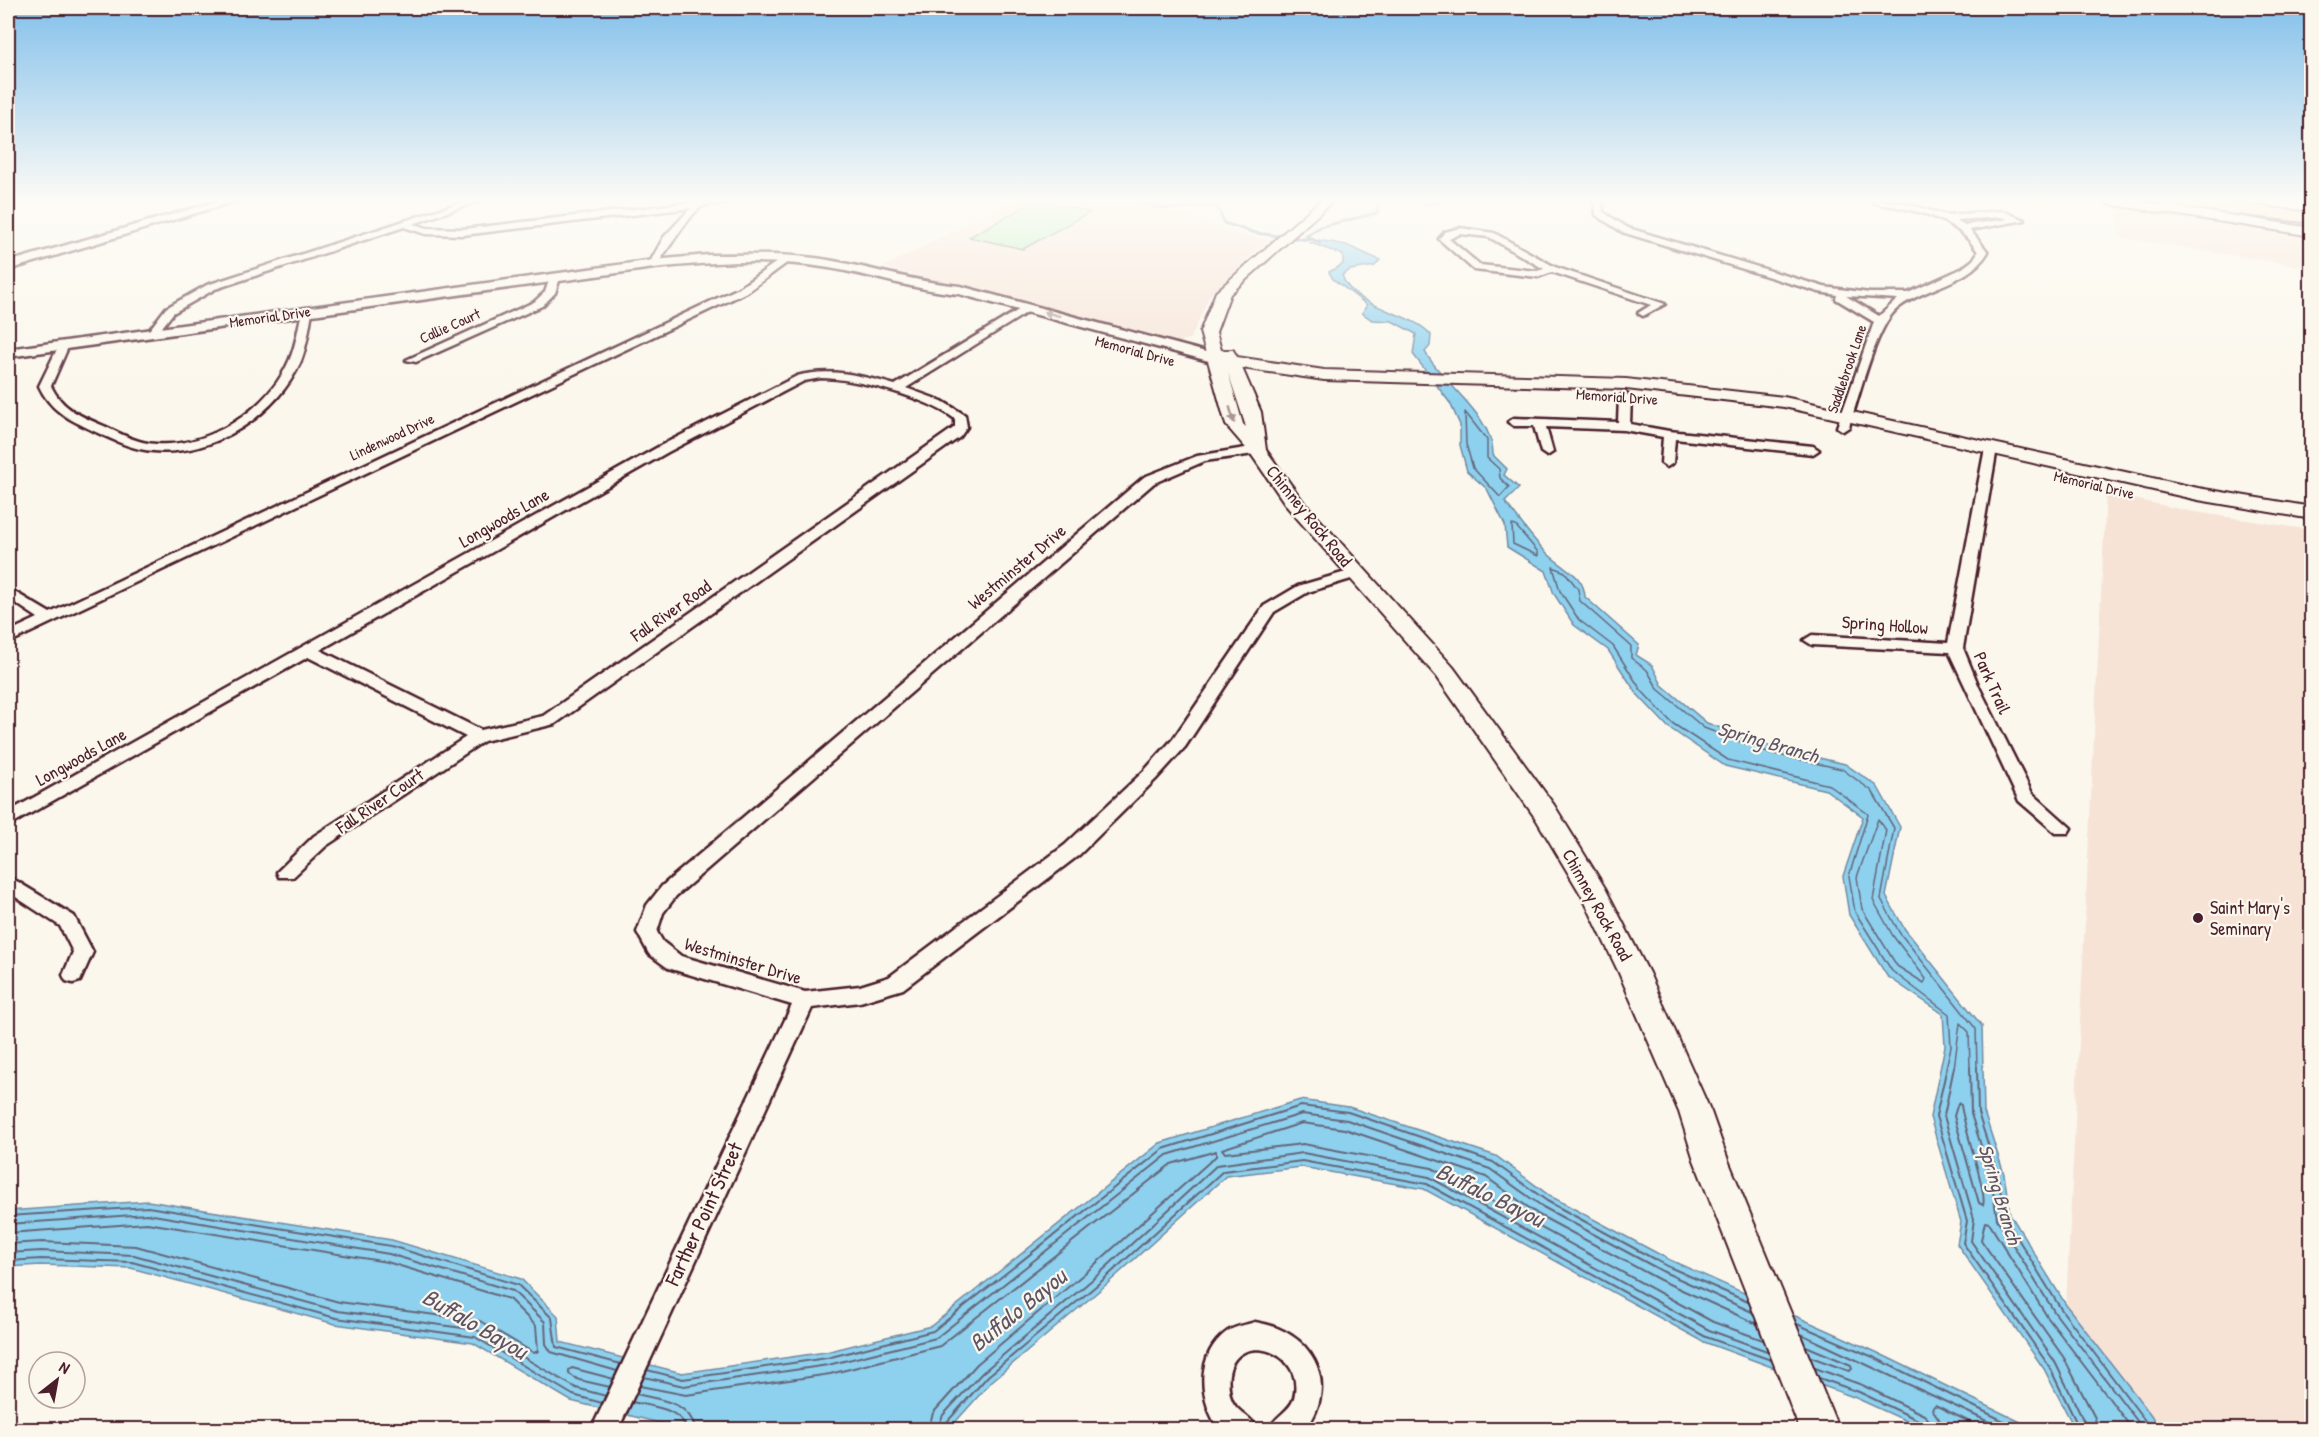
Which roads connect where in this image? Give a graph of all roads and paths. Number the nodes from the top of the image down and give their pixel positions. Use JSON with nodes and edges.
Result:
{"nodes":[{"id":1,"x":272,"y":267,"type":"edge"},
{"id":2,"x":632,"y":267,"type":"edge"},
{"id":3,"x":775,"y":267,"type":"edge"},
{"id":4,"x":842,"y":267,"type":"edge"},
{"id":5,"x":1258,"y":267,"type":"edge"},
{"id":6,"x":1475,"y":267,"type":"edge"},
{"id":7,"x":1549,"y":267,"type":"edge"},
{"id":8,"x":1747,"y":267,"type":"edge"},
{"id":9,"x":1970,"y":267,"type":"edge"},
{"id":10,"x":1552,"y":269,"type":"junction"},
{"id":11,"x":1248,"y":276,"type":"junction"},
{"id":12,"x":555,"y":278,"type":"junction"},
{"id":13,"x":1592,"y":282,"type":"junction"},
{"id":14,"x":924,"y":287,"type":"junction"},
{"id":15,"x":1577,"y":290,"type":"dead end"},
{"id":16,"x":1823,"y":290,"type":"junction"},
{"id":17,"x":1910,"y":296,"type":"junction"},
{"id":18,"x":1029,"y":308,"type":"junction"},
{"id":19,"x":307,"y":312,"type":"junction"},
{"id":20,"x":1643,"y":313,"type":"dead end"},
{"id":21,"x":1016,"y":318,"type":"junction"},
{"id":22,"x":1880,"y":321,"type":"junction"},
{"id":23,"x":152,"y":333,"type":"junction"},
{"id":24,"x":64,"y":345,"type":"junction"},
{"id":25,"x":8,"y":353,"type":"edge"},
{"id":26,"x":412,"y":360,"type":"dead end"},
{"id":27,"x":1227,"y":368,"type":"junction"},
{"id":28,"x":1501,"y":387,"type":"junction"},
{"id":29,"x":895,"y":390,"type":"junction"},
{"id":30,"x":1625,"y":397,"type":"junction"},
{"id":31,"x":1846,"y":421,"type":"junction"},
{"id":32,"x":1514,"y":422,"type":"dead end"},
{"id":33,"x":1539,"y":423,"type":"junction"},
{"id":34,"x":1624,"y":426,"type":"junction"},
{"id":35,"x":1669,"y":435,"type":"junction"},
{"id":36,"x":1257,"y":450,"type":"junction"},
{"id":37,"x":1813,"y":450,"type":"dead end"},
{"id":38,"x":1547,"y":452,"type":"dead end"},
{"id":39,"x":1990,"y":454,"type":"junction"},
{"id":40,"x":1667,"y":464,"type":"dead end"},
{"id":41,"x":2200,"y":501,"type":"junction"},
{"id":42,"x":2312,"y":513,"type":"edge"},
{"id":43,"x":2312,"y":525,"type":"edge"},
{"id":44,"x":1356,"y":573,"type":"junction"},
{"id":45,"x":8,"y":592,"type":"edge"},
{"id":46,"x":48,"y":618,"type":"junction"},
{"id":47,"x":8,"y":638,"type":"edge"},
{"id":48,"x":1812,"y":640,"type":"dead end"},
{"id":49,"x":1955,"y":648,"type":"junction"},
{"id":50,"x":309,"y":651,"type":"junction"},
{"id":51,"x":479,"y":736,"type":"junction"},
{"id":52,"x":8,"y":820,"type":"edge"},
{"id":53,"x":2062,"y":828,"type":"dead end"},
{"id":54,"x":286,"y":872,"type":"dead end"},
{"id":55,"x":8,"y":883,"type":"edge"},
{"id":56,"x":73,"y":975,"type":"dead end"},
{"id":57,"x":805,"y":1000,"type":"junction"},
{"id":58,"x":1240,"y":1429,"type":"edge"},
{"id":59,"x":604,"y":1430,"type":"edge"},
{"id":60,"x":1282,"y":1430,"type":"edge"},
{"id":61,"x":1820,"y":1430,"type":"edge"}],
"edges":[{"from":1,"to":23,"type":"street"},
{"from":2,"to":12,"type":"street","name":"Memorial Drive"},
{"from":3,"to":46,"type":"street","name":"Lindenwood Drive"},
{"from":4,"to":14,"type":"street","name":"Memorial Drive"},
{"from":5,"to":11,"type":"main road","name":"Chimney Rock Road"},
{"from":6,"to":10,"type":"street"},
{"from":7,"to":10,"type":"street"},
{"from":8,"to":16,"type":"street","name":"Saddlebrook Lane"},
{"from":9,"to":17,"type":"street","name":"Saddlebrook Lane"},
{"from":10,"to":13,"type":"street"},
{"from":11,"to":27,"type":"main road","name":"Chimney Rock Road"},
{"from":11,"to":27,"type":"main road","name":"Chimney Rock Road"},
{"from":12,"to":19,"type":"street","name":"Memorial Drive"},
{"from":12,"to":26,"type":"street","name":"Callie Court"},
{"from":13,"to":15,"type":"street"},
{"from":13,"to":20,"type":"street"},
{"from":14,"to":18,"type":"street","name":"Memorial Drive"},
{"from":14,"to":21,"type":"street","name":"Memorial Drive"},
{"from":16,"to":17,"type":"street","name":"Saddlebrook Lane"},
{"from":16,"to":22,"type":"street","name":"Saddlebrook Lane"},
{"from":17,"to":22,"type":"street","name":"Saddlebrook Lane"},
{"from":18,"to":21,"type":"street"},
{"from":27,"to":18,"type":"street","name":"Memorial Drive","one_way":true},
{"from":19,"to":23,"type":"street","name":"Memorial Drive"},
{"from":19,"to":24,"type":"street"},
{"from":21,"to":27,"type":"street","name":"Memorial Drive"},
{"from":21,"to":29,"type":"street"},
{"from":22,"to":31,"type":"street","name":"Saddlebrook Lane"},
{"from":23,"to":24,"type":"street","name":"Memorial Drive"},
{"from":24,"to":25,"type":"street","name":"Memorial Drive"},
{"from":27,"to":28,"type":"main road","name":"Memorial Drive"},
{"from":27,"to":28,"type":"main road","name":"Memorial Drive"},
{"from":27,"to":36,"type":"main road","name":"Chimney Rock Road"},
{"from":28,"to":30,"type":"main road","name":"Memorial Drive"},
{"from":28,"to":31,"type":"main road","name":"Memorial Drive"},
{"from":29,"to":50,"type":"street","name":"Longwoods Lane"},
{"from":29,"to":51,"type":"street","name":"Fall River Road"},
{"from":30,"to":31,"type":"main road","name":"Memorial Drive"},
{"from":30,"to":34,"type":"street"},
{"from":31,"to":39,"type":"main road","name":"Memorial Drive"},
{"from":32,"to":33,"type":"street"},
{"from":33,"to":34,"type":"street"},
{"from":33,"to":38,"type":"street"},
{"from":34,"to":35,"type":"street"},
{"from":35,"to":37,"type":"street"},
{"from":35,"to":40,"type":"street"},
{"from":36,"to":44,"type":"main road","name":"Chimney Rock Road"},
{"from":36,"to":57,"type":"street","name":"Westminster Drive"},
{"from":39,"to":41,"type":"main road","name":"Memorial Drive"},
{"from":39,"to":49,"type":"street","name":"Park Trail"},
{"from":41,"to":42,"type":"main road","name":"Memorial Drive"},
{"from":41,"to":43,"type":"main road","name":"Memorial Drive"},
{"from":44,"to":57,"type":"street","name":"Westminster Drive"},
{"from":44,"to":61,"type":"main road","name":"Chimney Rock Road"},
{"from":45,"to":46,"type":"street"},
{"from":46,"to":47,"type":"street","name":"Lindenwood Drive"},
{"from":48,"to":49,"type":"street","name":"Spring Hollow"},
{"from":49,"to":53,"type":"street","name":"Park Trail"},
{"from":50,"to":51,"type":"street"},
{"from":50,"to":52,"type":"street","name":"Longwoods Lane"},
{"from":51,"to":54,"type":"street","name":"Fall River Court"},
{"from":55,"to":56,"type":"street"},
{"from":57,"to":59,"type":"street","name":"Farther Point Street"},
{"from":58,"to":60,"type":"street"}]}
